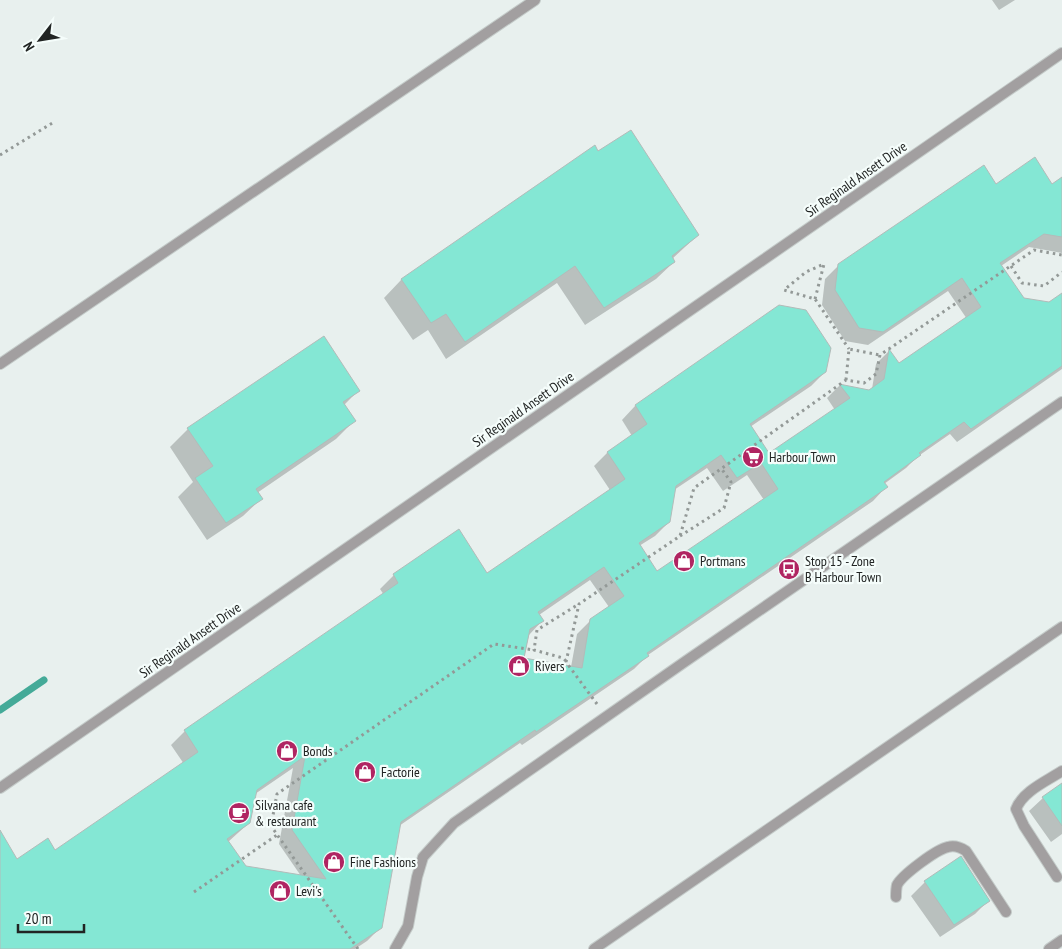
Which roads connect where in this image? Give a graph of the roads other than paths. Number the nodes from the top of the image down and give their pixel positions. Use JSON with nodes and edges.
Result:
{"nodes":[{"id":1,"x":535,"y":0,"type":"edge"},
{"id":2,"x":1062,"y":53,"type":"edge"},
{"id":3,"x":0,"y":364,"type":"edge"},
{"id":4,"x":1062,"y":402,"type":"edge"},
{"id":5,"x":1062,"y":628,"type":"edge"},
{"id":6,"x":1062,"y":770,"type":"edge"},
{"id":7,"x":0,"y":788,"type":"edge"},
{"id":8,"x":1057,"y":877,"type":"dead end"},
{"id":9,"x":896,"y":897,"type":"dead end"},
{"id":10,"x":1006,"y":912,"type":"dead end"},
{"id":11,"x":1062,"y":940,"type":"edge"},
{"id":12,"x":395,"y":949,"type":"edge"},
{"id":13,"x":594,"y":949,"type":"edge"},
{"id":14,"x":1049,"y":949,"type":"edge"}],
"edges":[{"from":1,"to":3,"type":"lane"},
{"from":2,"to":7,"type":"lane","name":"Sir Reginald Ansett Drive"},
{"from":4,"to":12,"type":"lane"},
{"from":5,"to":13,"type":"lane"},
{"from":6,"to":8,"type":"lane"},
{"from":9,"to":10,"type":"lane"},
{"from":11,"to":14,"type":"lane"}]}
